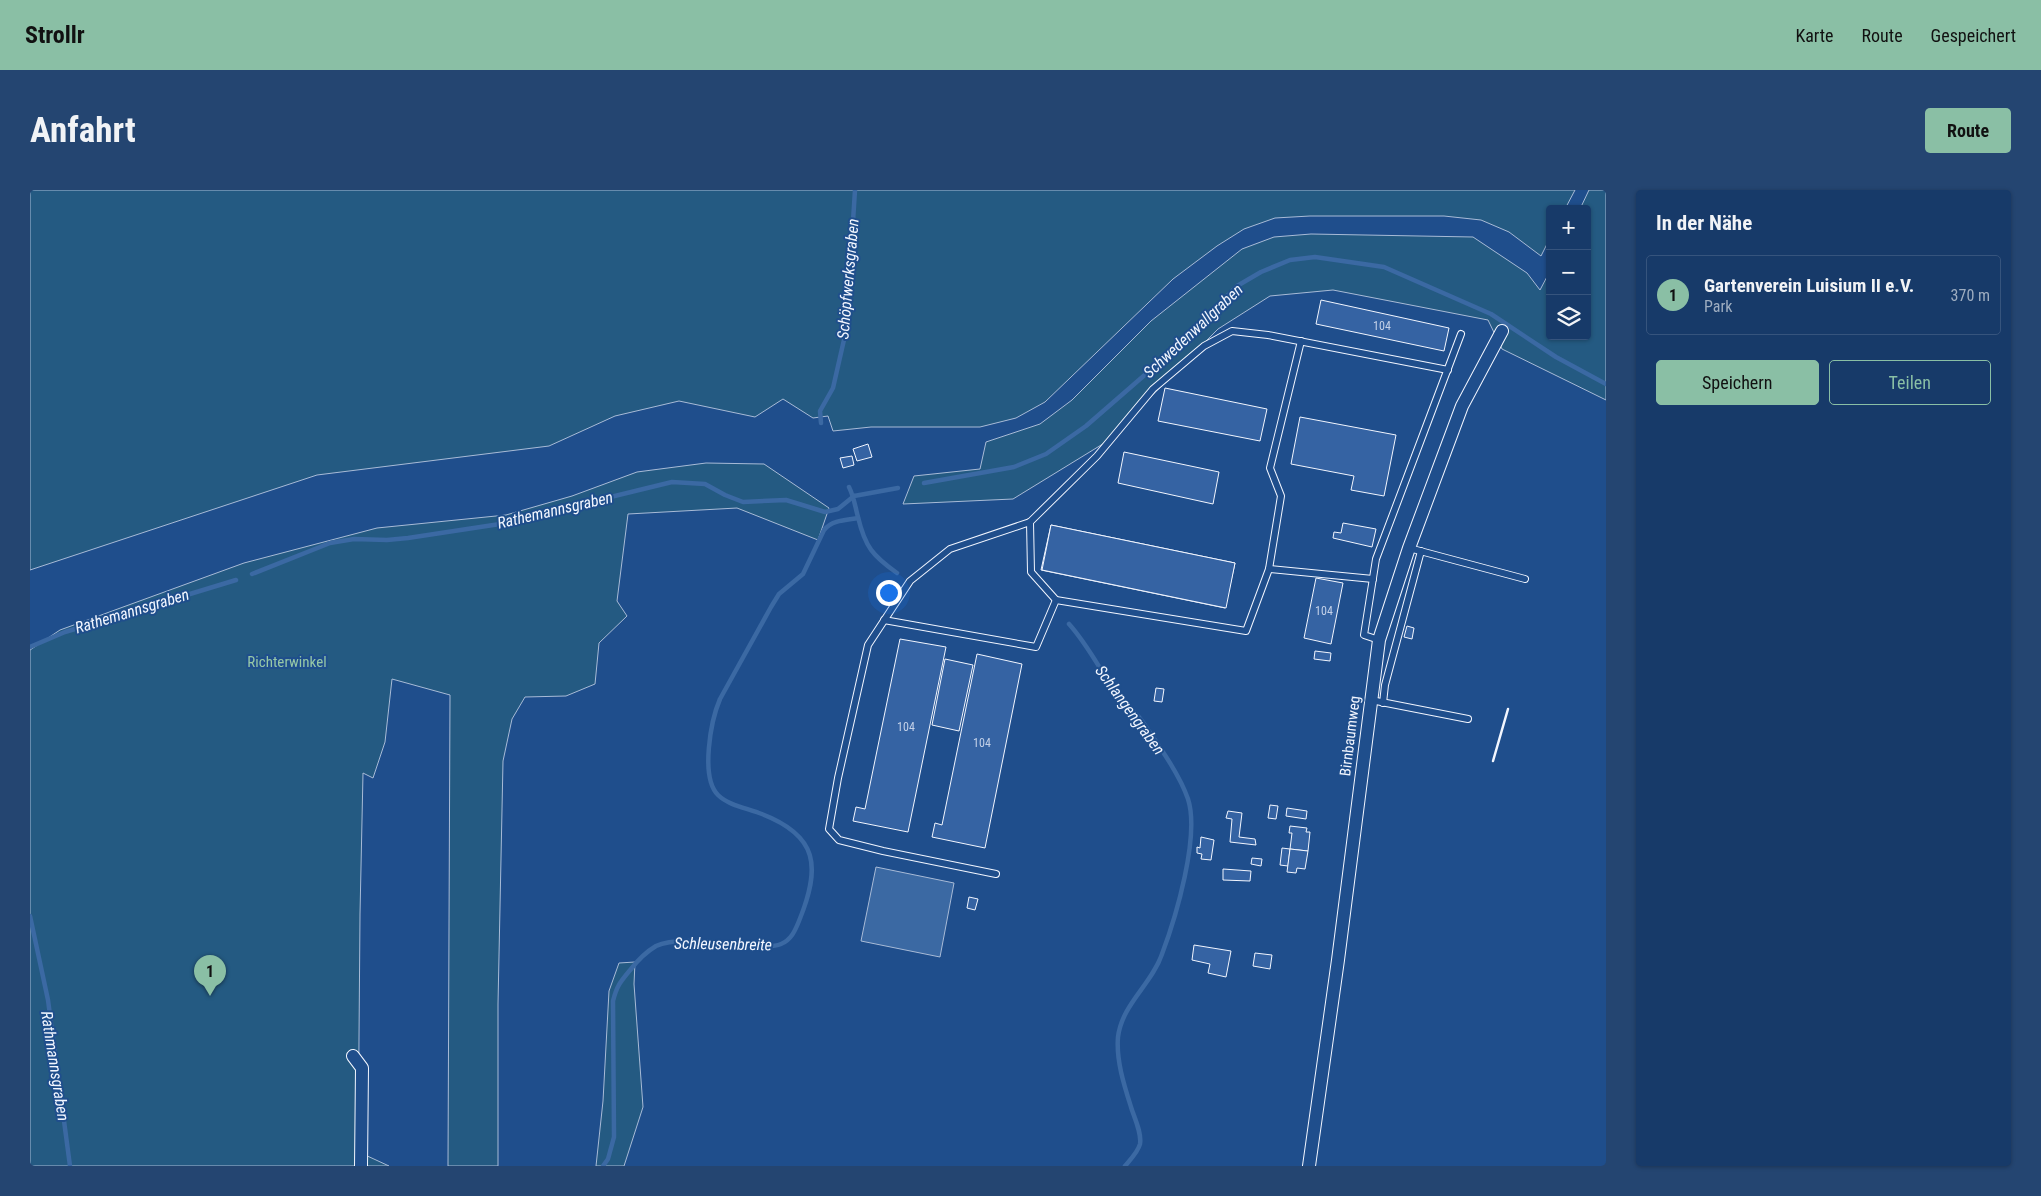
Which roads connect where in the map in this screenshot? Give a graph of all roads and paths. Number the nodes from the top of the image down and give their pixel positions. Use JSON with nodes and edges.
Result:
{"nodes":[{"id":1,"x":1502,"y":331,"type":"dead end"},
{"id":2,"x":1461,"y":334,"type":"dead end"},
{"id":3,"x":1302,"y":341,"type":"junction"},
{"id":4,"x":1448,"y":370,"type":"junction"},
{"id":5,"x":1030,"y":522,"type":"junction"},
{"id":6,"x":1415,"y":549,"type":"junction"},
{"id":7,"x":1269,"y":569,"type":"junction"},
{"id":8,"x":1373,"y":579,"type":"junction"},
{"id":9,"x":1525,"y":579,"type":"dead end"},
{"id":10,"x":1056,"y":600,"type":"junction"},
{"id":11,"x":884,"y":620,"type":"junction"},
{"id":12,"x":1379,"y":640,"type":"junction"},
{"id":13,"x":1377,"y":701,"type":"junction"},
{"id":14,"x":1468,"y":719,"type":"dead end"},
{"id":15,"x":996,"y":874,"type":"dead end"},
{"id":16,"x":353,"y":1056,"type":"dead end"},
{"id":17,"x":361,"y":1166,"type":"edge"},
{"id":18,"x":1309,"y":1166,"type":"edge"}],
"edges":[{"from":1,"to":6,"type":"street","name":"Birnbaumweg"},
{"from":2,"to":4,"type":"lane"},
{"from":3,"to":4,"type":"lane"},
{"from":3,"to":5,"type":"lane"},
{"from":3,"to":7,"type":"lane"},
{"from":4,"to":8,"type":"lane"},
{"from":5,"to":10,"type":"lane"},
{"from":5,"to":11,"type":"lane"},
{"from":6,"to":9,"type":"lane"},
{"from":6,"to":12,"type":"street","name":"Birnbaumweg"},
{"from":6,"to":13,"type":"lane"},
{"from":7,"to":8,"type":"lane"},
{"from":7,"to":10,"type":"lane"},
{"from":8,"to":12,"type":"lane"},
{"from":10,"to":11,"type":"lane"},
{"from":11,"to":15,"type":"lane"},
{"from":12,"to":13,"type":"street","name":"Birnbaumweg"},
{"from":13,"to":14,"type":"lane"},
{"from":13,"to":18,"type":"street","name":"Birnbaumweg"},
{"from":16,"to":17,"type":"street"}]}
